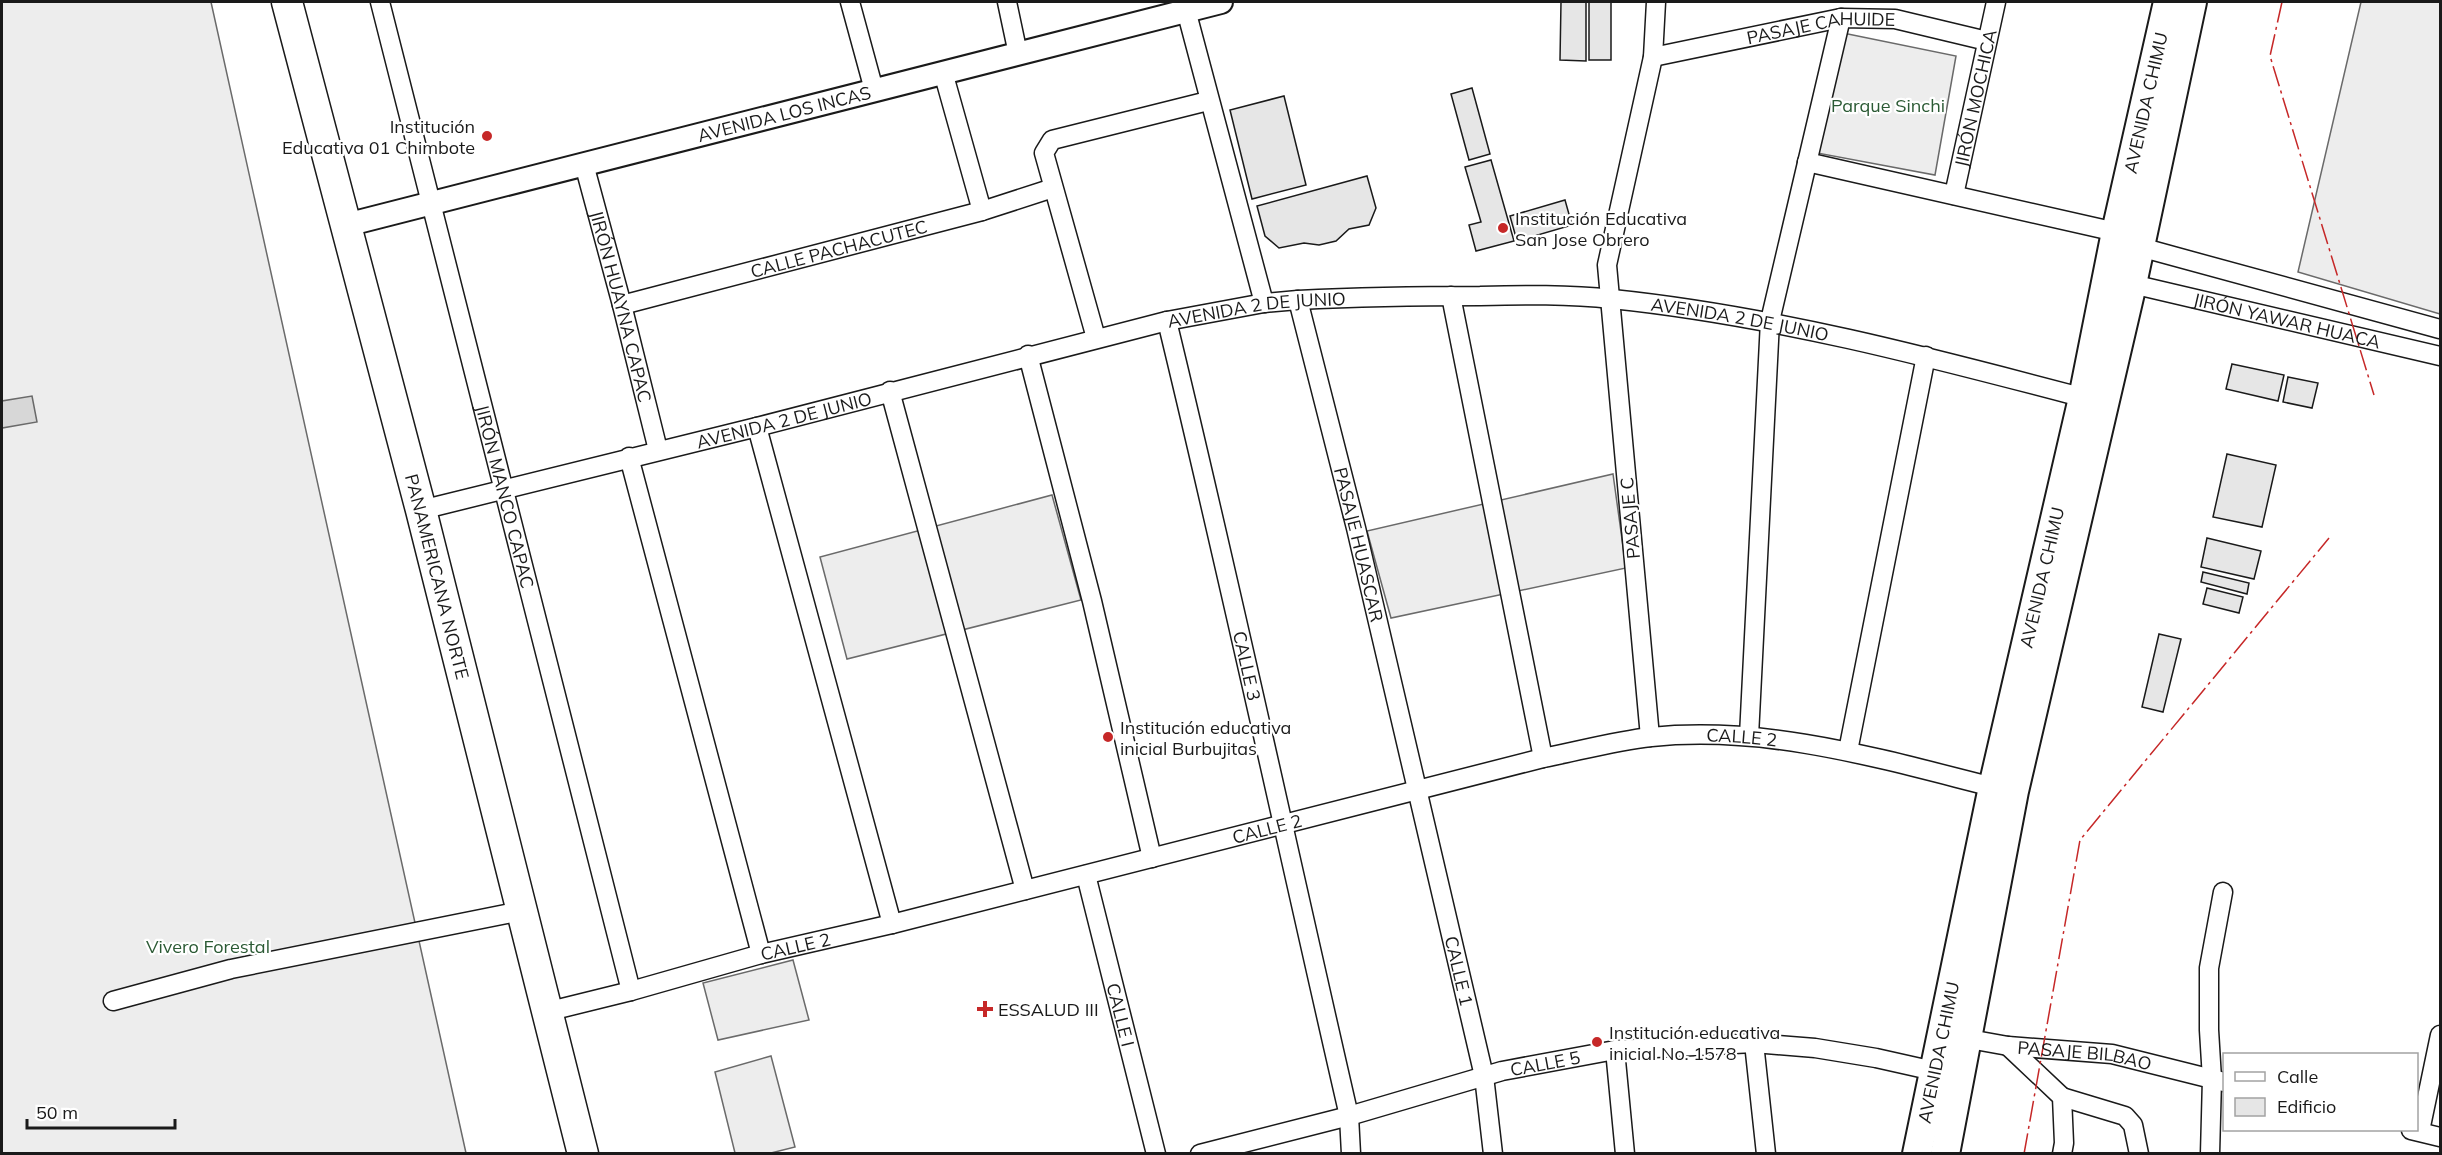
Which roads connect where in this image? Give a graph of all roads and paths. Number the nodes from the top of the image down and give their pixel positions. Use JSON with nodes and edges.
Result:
{"nodes":[{"id":1,"x":287,"y":2,"type":"edge"},
{"id":2,"x":380,"y":2,"type":"edge"},
{"id":3,"x":850,"y":2,"type":"edge"},
{"id":4,"x":1007,"y":2,"type":"edge"},
{"id":5,"x":1221,"y":2,"type":"edge"},
{"id":6,"x":1656,"y":2,"type":"edge"},
{"id":7,"x":1996,"y":2,"type":"edge"},
{"id":8,"x":2168,"y":2,"type":"edge"},
{"id":9,"x":2192,"y":2,"type":"edge"},
{"id":10,"x":1176,"y":8,"type":"edge"},
{"id":11,"x":1841,"y":18,"type":"junction"},
{"id":12,"x":1987,"y":41,"type":"junction"},
{"id":13,"x":1018,"y":54,"type":"junction"},
{"id":14,"x":1653,"y":57,"type":"junction"},
{"id":15,"x":943,"y":72,"type":"junction"},
{"id":16,"x":874,"y":90,"type":"junction"},
{"id":17,"x":1208,"y":101,"type":"junction"},
{"id":18,"x":1808,"y":162,"type":"junction"},
{"id":19,"x":584,"y":164,"type":"junction"},
{"id":20,"x":1053,"y":188,"type":"junction"},
{"id":21,"x":1954,"y":195,"type":"junction"},
{"id":22,"x":430,"y":204,"type":"junction"},
{"id":23,"x":982,"y":211,"type":"junction"},
{"id":24,"x":346,"y":225,"type":"junction"},
{"id":25,"x":2116,"y":232,"type":"junction"},
{"id":26,"x":2140,"y":248,"type":"junction"},
{"id":27,"x":2132,"y":284,"type":"junction"},
{"id":28,"x":1451,"y":296,"type":"junction"},
{"id":29,"x":1609,"y":299,"type":"junction"},
{"id":30,"x":1298,"y":300,"type":"junction"},
{"id":31,"x":1264,"y":303,"type":"junction"},
{"id":32,"x":622,"y":305,"type":"junction"},
{"id":33,"x":1167,"y":321,"type":"junction"},
{"id":34,"x":1770,"y":321,"type":"junction"},
{"id":35,"x":2440,"y":328,"type":"edge"},
{"id":36,"x":1096,"y":338,"type":"junction"},
{"id":37,"x":1028,"y":355,"type":"junction"},
{"id":38,"x":1926,"y":356,"type":"junction"},
{"id":39,"x":2440,"y":356,"type":"edge"},
{"id":40,"x":890,"y":391,"type":"junction"},
{"id":41,"x":2093,"y":401,"type":"junction"},
{"id":42,"x":757,"y":427,"type":"junction"},
{"id":43,"x":658,"y":450,"type":"junction"},
{"id":44,"x":629,"y":457,"type":"junction"},
{"id":45,"x":503,"y":489,"type":"junction"},
{"id":46,"x":421,"y":510,"type":"junction"},
{"id":47,"x":1749,"y":736,"type":"junction"},
{"id":48,"x":1650,"y":737,"type":"junction"},
{"id":49,"x":1848,"y":751,"type":"junction"},
{"id":50,"x":1544,"y":758,"type":"junction"},
{"id":51,"x":1993,"y":787,"type":"junction"},
{"id":52,"x":1418,"y":789,"type":"junction"},
{"id":53,"x":1282,"y":824,"type":"junction"},
{"id":54,"x":1152,"y":858,"type":"junction"},
{"id":55,"x":1086,"y":875,"type":"junction"},
{"id":56,"x":1025,"y":890,"type":"junction"},
{"id":57,"x":2223,"y":892,"type":"dead end"},
{"id":58,"x":521,"y":911,"type":"junction"},
{"id":59,"x":892,"y":924,"type":"junction"},
{"id":60,"x":760,"y":954,"type":"junction"},
{"id":61,"x":631,"y":991,"type":"junction"},
{"id":62,"x":113,"y":1001,"type":"dead end"},
{"id":63,"x":546,"y":1012,"type":"junction"},
{"id":64,"x":2440,"y":1035,"type":"edge"},
{"id":65,"x":1955,"y":1037,"type":"junction"},
{"id":66,"x":1754,"y":1043,"type":"junction"},
{"id":67,"x":2008,"y":1046,"type":"junction"},
{"id":68,"x":1615,"y":1050,"type":"junction"},
{"id":69,"x":1934,"y":1071,"type":"junction"},
{"id":70,"x":1484,"y":1076,"type":"junction"},
{"id":71,"x":2218,"y":1080,"type":"edge"},
{"id":72,"x":2062,"y":1097,"type":"junction"},
{"id":73,"x":1349,"y":1116,"type":"junction"},
{"id":74,"x":2418,"y":1122,"type":"edge"},
{"id":75,"x":2418,"y":1131,"type":"edge"},
{"id":76,"x":2440,"y":1137,"type":"edge"},
{"id":77,"x":583,"y":1154,"type":"edge"},
{"id":78,"x":1156,"y":1154,"type":"edge"},
{"id":79,"x":1200,"y":1154,"type":"edge"},
{"id":80,"x":1351,"y":1154,"type":"edge"},
{"id":81,"x":1493,"y":1154,"type":"edge"},
{"id":82,"x":1625,"y":1154,"type":"edge"},
{"id":83,"x":1766,"y":1154,"type":"edge"},
{"id":84,"x":1917,"y":1154,"type":"edge"},
{"id":85,"x":1945,"y":1154,"type":"edge"},
{"id":86,"x":2062,"y":1154,"type":"edge"},
{"id":87,"x":2139,"y":1154,"type":"edge"},
{"id":88,"x":2210,"y":1154,"type":"edge"}],
"edges":[{"from":1,"to":24,"type":"highway","name":"PANAMERICANA NORTE"},
{"from":2,"to":22,"type":"street","name":"JIRÓN MANCO CAPAC"},
{"from":3,"to":16,"type":"street"},
{"from":4,"to":13,"type":"street"},
{"from":5,"to":10,"type":"street","name":"AVENIDA LOS INCAS"},
{"from":6,"to":14,"type":"street","name":"PASAJE C"},
{"from":7,"to":12,"type":"street","name":"JIRÓN MOCHICA"},
{"from":8,"to":25,"type":"main road","name":"AVENIDA CHIMU"},
{"from":9,"to":26,"type":"main road","name":"AVENIDA CHIMU"},
{"from":10,"to":13,"type":"street","name":"AVENIDA LOS INCAS"},
{"from":10,"to":17,"type":"street"},
{"from":11,"to":12,"type":"street","name":"PASAJE CAHUIDE"},
{"from":11,"to":14,"type":"street","name":"PASAJE CAHUIDE"},
{"from":11,"to":18,"type":"street"},
{"from":12,"to":21,"type":"street","name":"JIRÓN MOCHICA"},
{"from":13,"to":15,"type":"street","name":"AVENIDA LOS INCAS"},
{"from":14,"to":29,"type":"street","name":"PASAJE C"},
{"from":15,"to":16,"type":"street","name":"AVENIDA LOS INCAS"},
{"from":15,"to":23,"type":"street"},
{"from":16,"to":19,"type":"street","name":"AVENIDA LOS INCAS"},
{"from":17,"to":20,"type":"street"},
{"from":17,"to":31,"type":"street"},
{"from":18,"to":21,"type":"street"},
{"from":18,"to":34,"type":"street"},
{"from":19,"to":22,"type":"street","name":"AVENIDA LOS INCAS"},
{"from":19,"to":32,"type":"street","name":"JIRÓN HUAYNA CAPAC"},
{"from":20,"to":23,"type":"street","name":"CALLE PACHACUTEC"},
{"from":20,"to":36,"type":"street"},
{"from":21,"to":25,"type":"street"},
{"from":22,"to":24,"type":"street","name":"AVENIDA LOS INCAS"},
{"from":22,"to":45,"type":"street","name":"JIRÓN MANCO CAPAC"},
{"from":23,"to":32,"type":"street","name":"CALLE PACHACUTEC"},
{"from":24,"to":46,"type":"highway","name":"PANAMERICANA NORTE"},
{"from":25,"to":41,"type":"main road","name":"AVENIDA CHIMU"},
{"from":26,"to":27,"type":"main road","name":"AVENIDA CHIMU"},
{"from":26,"to":35,"type":"street","name":"JIRÓN YAWAR HUACA"},
{"from":27,"to":39,"type":"street","name":"JIRÓN YAWAR HUACA"},
{"from":27,"to":41,"type":"main road","name":"AVENIDA CHIMU"},
{"from":28,"to":29,"type":"street","name":"AVENIDA 2 DE JUNIO"},
{"from":28,"to":30,"type":"street","name":"AVENIDA 2 DE JUNIO"},
{"from":28,"to":50,"type":"street"},
{"from":29,"to":34,"type":"street","name":"AVENIDA 2 DE JUNIO"},
{"from":29,"to":48,"type":"street","name":"PASAJE C"},
{"from":30,"to":31,"type":"street","name":"AVENIDA 2 DE JUNIO"},
{"from":30,"to":52,"type":"street","name":"PASAJE HUASCAR"},
{"from":31,"to":33,"type":"street","name":"AVENIDA 2 DE JUNIO"},
{"from":32,"to":43,"type":"street","name":"JIRÓN HUAYNA CAPAC"},
{"from":33,"to":36,"type":"street","name":"AVENIDA 2 DE JUNIO"},
{"from":33,"to":53,"type":"street","name":"CALLE 3"},
{"from":34,"to":38,"type":"street","name":"AVENIDA 2 DE JUNIO"},
{"from":34,"to":47,"type":"street"},
{"from":36,"to":37,"type":"street","name":"AVENIDA 2 DE JUNIO"},
{"from":37,"to":40,"type":"street","name":"AVENIDA 2 DE JUNIO"},
{"from":37,"to":54,"type":"street"},
{"from":38,"to":41,"type":"street","name":"AVENIDA 2 DE JUNIO"},
{"from":38,"to":49,"type":"street"},
{"from":40,"to":42,"type":"street","name":"AVENIDA 2 DE JUNIO"},
{"from":40,"to":56,"type":"street"},
{"from":41,"to":51,"type":"main road","name":"AVENIDA CHIMU"},
{"from":41,"to":65,"type":"main road","name":"AVENIDA CHIMU"},
{"from":42,"to":43,"type":"street","name":"AVENIDA 2 DE JUNIO"},
{"from":42,"to":59,"type":"street"},
{"from":43,"to":44,"type":"street","name":"AVENIDA 2 DE JUNIO"},
{"from":44,"to":45,"type":"street","name":"AVENIDA 2 DE JUNIO"},
{"from":44,"to":60,"type":"street"},
{"from":45,"to":46,"type":"street","name":"AVENIDA 2 DE JUNIO"},
{"from":45,"to":61,"type":"street","name":"JIRÓN MANCO CAPAC"},
{"from":46,"to":58,"type":"highway","name":"PANAMERICANA NORTE"},
{"from":47,"to":48,"type":"street","name":"CALLE 2"},
{"from":47,"to":49,"type":"street","name":"CALLE 2"},
{"from":48,"to":50,"type":"street","name":"CALLE 2"},
{"from":49,"to":51,"type":"street","name":"CALLE 2"},
{"from":50,"to":52,"type":"street","name":"CALLE 2"},
{"from":51,"to":65,"type":"main road","name":"AVENIDA CHIMU"},
{"from":52,"to":53,"type":"street","name":"CALLE 2"},
{"from":52,"to":70,"type":"street","name":"CALLE 1"},
{"from":53,"to":54,"type":"street","name":"CALLE 2"},
{"from":53,"to":73,"type":"street","name":"CALLE 3"},
{"from":54,"to":55,"type":"street","name":"CALLE 2"},
{"from":55,"to":56,"type":"street","name":"CALLE 2"},
{"from":55,"to":78,"type":"street","name":"CALLE I"},
{"from":56,"to":59,"type":"street","name":"CALLE 2"},
{"from":57,"to":71,"type":"street"},
{"from":58,"to":62,"type":"street"},
{"from":58,"to":63,"type":"highway","name":"PANAMERICANA NORTE"},
{"from":59,"to":60,"type":"street","name":"CALLE 2"},
{"from":60,"to":61,"type":"street","name":"CALLE 2"},
{"from":61,"to":63,"type":"street","name":"CALLE 2"},
{"from":63,"to":77,"type":"highway","name":"PANAMERICANA NORTE"},
{"from":64,"to":74,"type":"street"},
{"from":65,"to":67,"type":"street","name":"PASAJE BILBAO"},
{"from":65,"to":69,"type":"main road","name":"AVENIDA CHIMU"},
{"from":65,"to":85,"type":"main road","name":"AVENIDA CHIMU"},
{"from":66,"to":68,"type":"street","name":"CALLE 5"},
{"from":66,"to":69,"type":"street","name":"CALLE 5"},
{"from":66,"to":83,"type":"street"},
{"from":67,"to":71,"type":"street","name":"PASAJE BILBAO"},
{"from":67,"to":72,"type":"street"},
{"from":68,"to":70,"type":"street","name":"CALLE 5"},
{"from":68,"to":82,"type":"street"},
{"from":69,"to":84,"type":"main road","name":"AVENIDA CHIMU"},
{"from":70,"to":73,"type":"street","name":"CALLE 5"},
{"from":70,"to":81,"type":"street","name":"CALLE 1"},
{"from":71,"to":88,"type":"street"},
{"from":72,"to":86,"type":"street"},
{"from":72,"to":87,"type":"street"},
{"from":73,"to":79,"type":"street","name":"CALLE 5"},
{"from":73,"to":80,"type":"street","name":"CALLE 3"},
{"from":75,"to":76,"type":"street"}]}
